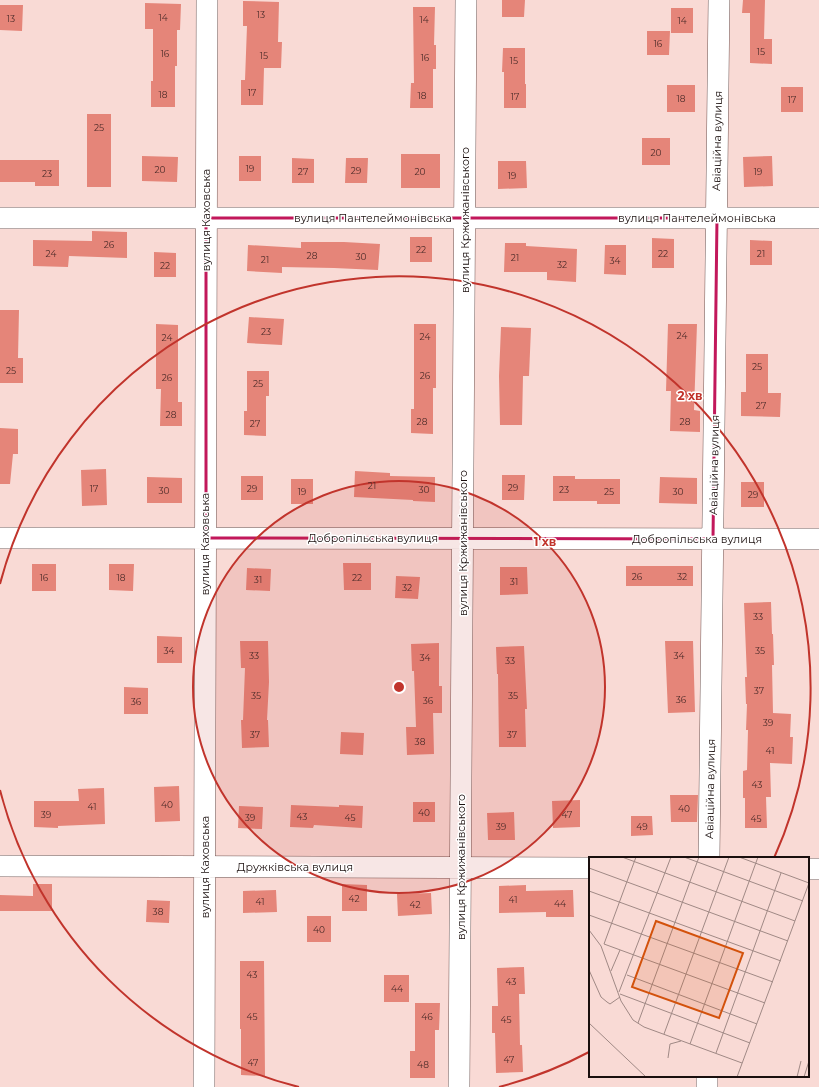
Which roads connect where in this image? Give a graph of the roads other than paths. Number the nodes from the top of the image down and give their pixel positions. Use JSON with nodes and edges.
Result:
{"nodes":[{"id":1,"x":206,"y":0,"type":"edge"},
{"id":2,"x":466,"y":0,"type":"edge"},
{"id":3,"x":719,"y":0,"type":"edge"},
{"id":4,"x":0,"y":218,"type":"edge"},
{"id":5,"x":206,"y":218,"type":"junction"},
{"id":6,"x":465,"y":218,"type":"junction"},
{"id":7,"x":717,"y":218,"type":"junction"},
{"id":8,"x":819,"y":218,"type":"edge"},
{"id":9,"x":0,"y":538,"type":"edge"},
{"id":10,"x":206,"y":538,"type":"junction"},
{"id":11,"x":463,"y":538,"type":"junction"},
{"id":12,"x":713,"y":539,"type":"junction"},
{"id":13,"x":819,"y":539,"type":"edge"},
{"id":14,"x":709,"y":857,"type":"edge"},
{"id":15,"x":0,"y":866,"type":"edge"},
{"id":16,"x":205,"y":867,"type":"junction"},
{"id":17,"x":461,"y":868,"type":"junction"},
{"id":18,"x":589,"y":868,"type":"edge"},
{"id":19,"x":204,"y":1087,"type":"edge"},
{"id":20,"x":459,"y":1087,"type":"edge"}],
"edges":[{"from":1,"to":5,"type":"street","name":"вулиця Каховська"},
{"from":2,"to":6,"type":"street","name":"вулиця Кржижанівського"},
{"from":3,"to":7,"type":"street","name":"Авіаційна вулиця"},
{"from":4,"to":5,"type":"street","name":"вулиця Пантелеймонівська"},
{"from":5,"to":6,"type":"street","name":"вулиця Пантелеймонівська"},
{"from":5,"to":10,"type":"street","name":"вулиця Каховська"},
{"from":6,"to":7,"type":"street","name":"вулиця Пантелеймонівська"},
{"from":6,"to":11,"type":"street","name":"вулиця Кржижанівського"},
{"from":7,"to":8,"type":"street","name":"вулиця Пантелеймонівська"},
{"from":7,"to":12,"type":"street","name":"Авіаційна вулиця"},
{"from":9,"to":10,"type":"street","name":"Добропільська вулиця"},
{"from":10,"to":11,"type":"street","name":"Добропільська вулиця"},
{"from":10,"to":16,"type":"street","name":"вулиця Каховська"},
{"from":11,"to":12,"type":"street","name":"Добропільська вулиця"},
{"from":11,"to":17,"type":"street","name":"вулиця Кржижанівського"},
{"from":12,"to":13,"type":"street","name":"Добропільська вулиця"},
{"from":12,"to":14,"type":"street","name":"Авіаційна вулиця"},
{"from":15,"to":16,"type":"street","name":"Дружківська вулиця"},
{"from":16,"to":17,"type":"street","name":"Дружківська вулиця"},
{"from":16,"to":19,"type":"street","name":"вулиця Каховська"},
{"from":17,"to":18,"type":"street","name":"Дружківська вулиця"},
{"from":17,"to":20,"type":"street","name":"вулиця Кржижанівського"}]}
